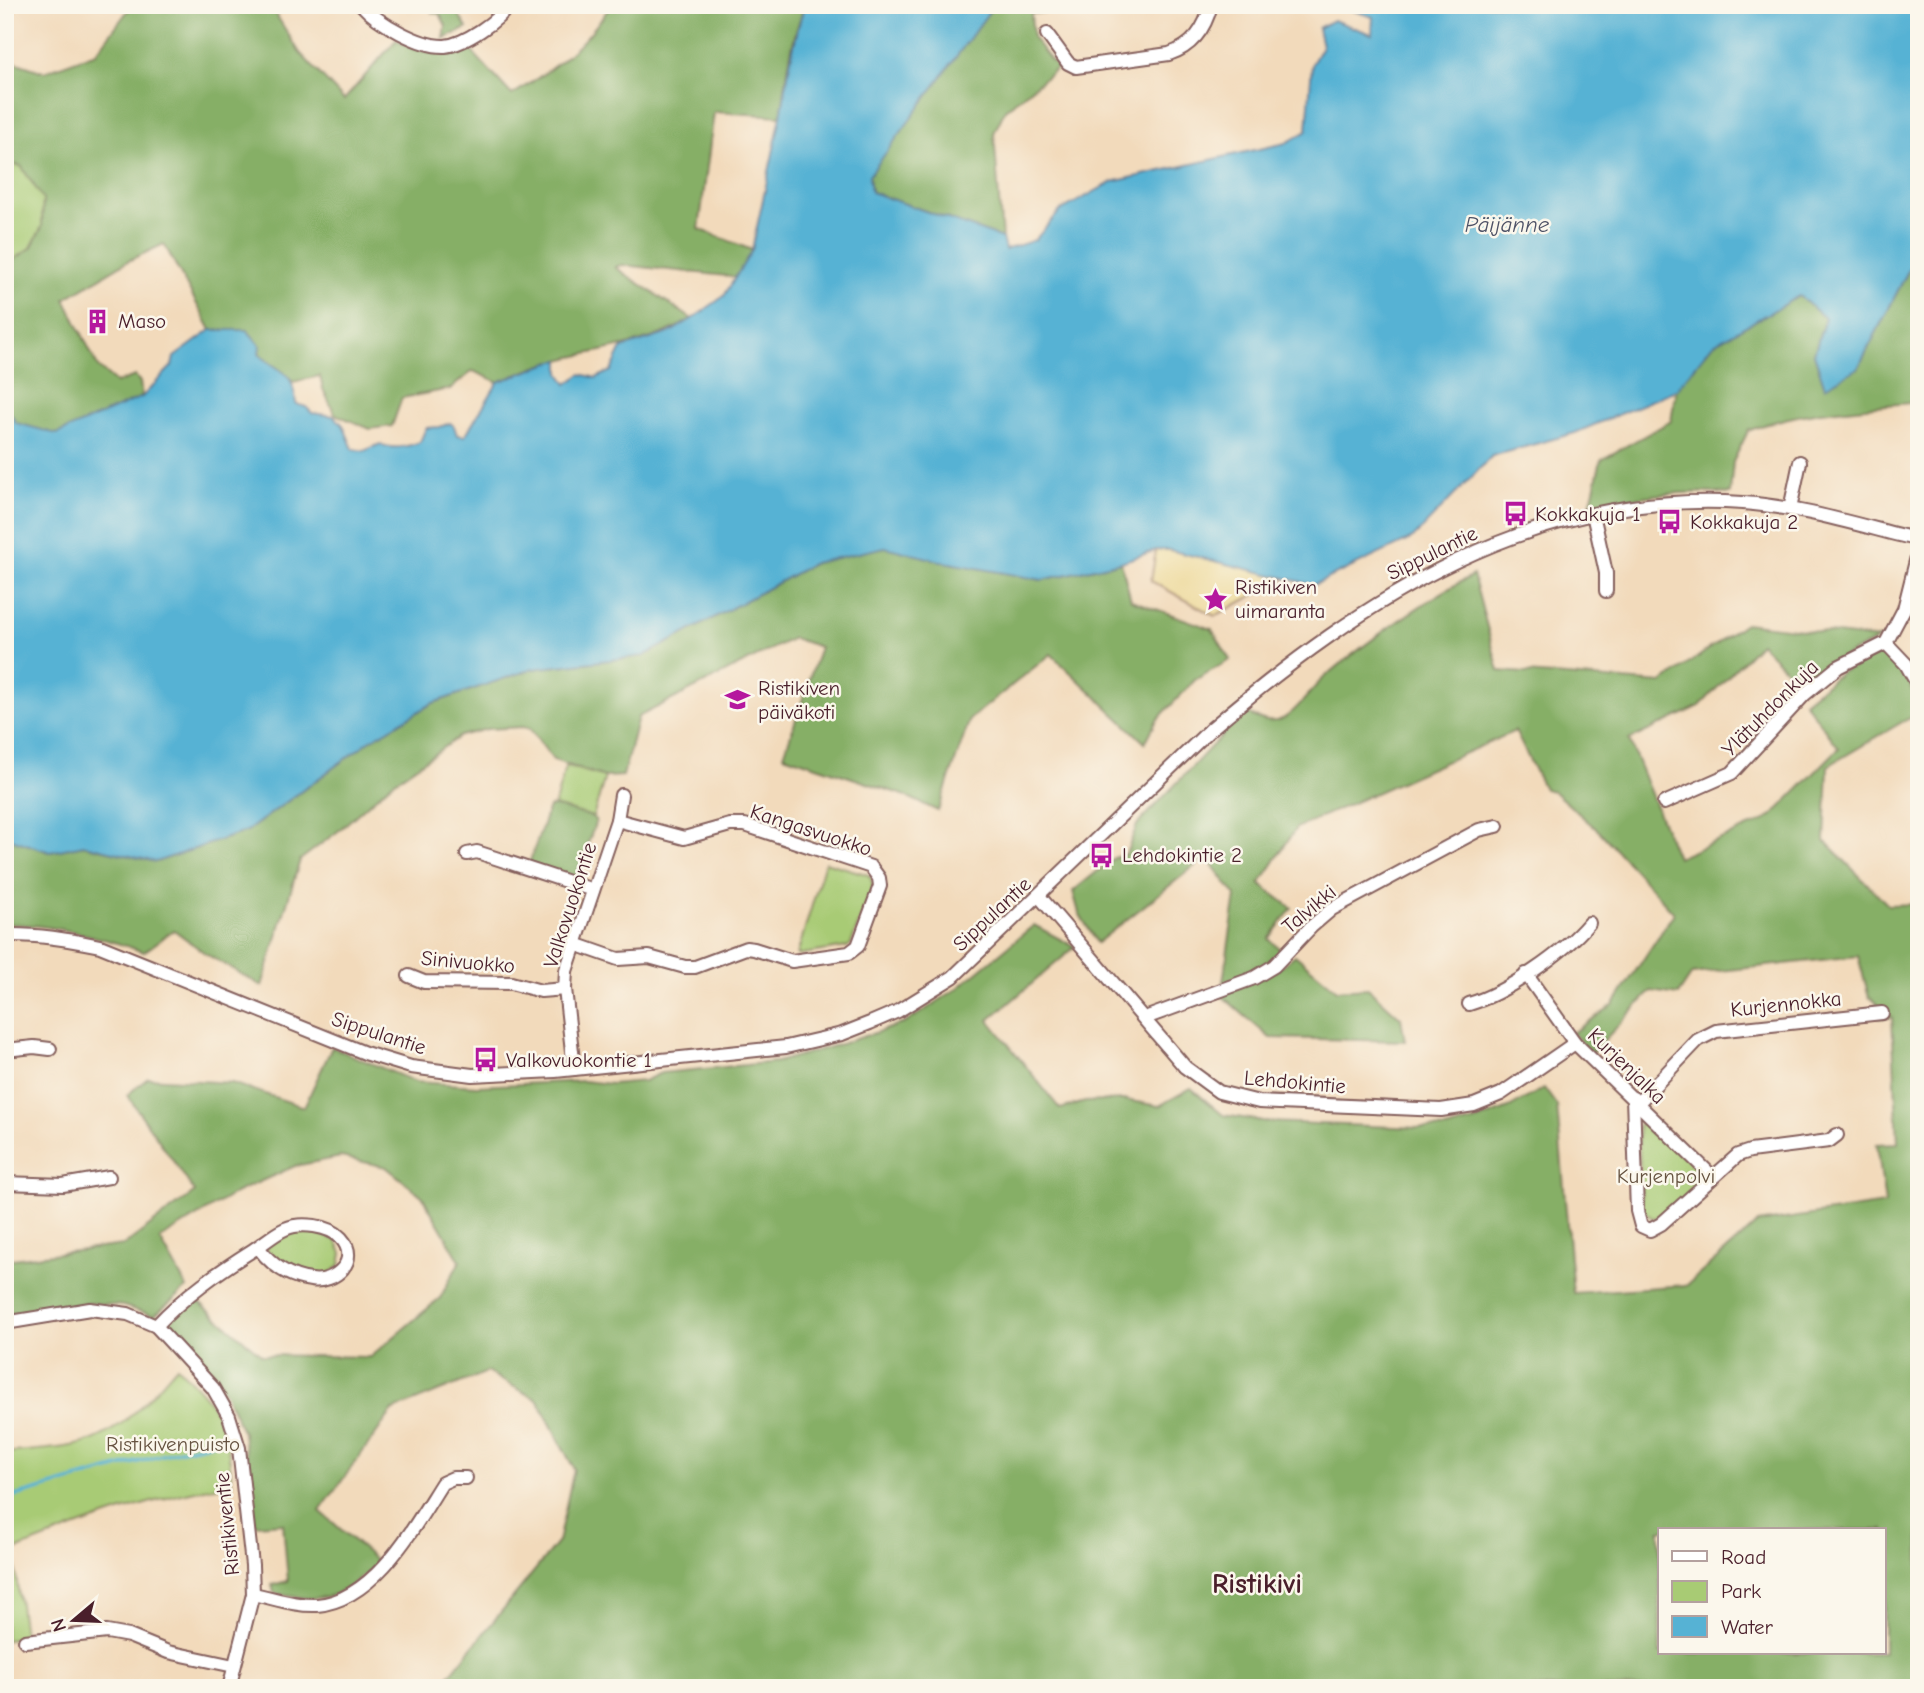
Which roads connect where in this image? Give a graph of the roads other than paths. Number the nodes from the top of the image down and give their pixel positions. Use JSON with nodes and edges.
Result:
{"nodes":[{"id":1,"x":362,"y":5,"type":"edge"},
{"id":2,"x":509,"y":5,"type":"edge"},
{"id":3,"x":1211,"y":5,"type":"edge"},
{"id":4,"x":1047,"y":34,"type":"dead end"},
{"id":5,"x":1800,"y":462,"type":"dead end"},
{"id":6,"x":1790,"y":509,"type":"junction"},
{"id":7,"x":1593,"y":514,"type":"junction"},
{"id":8,"x":1919,"y":540,"type":"edge"},
{"id":9,"x":1919,"y":549,"type":"edge"},
{"id":10,"x":1606,"y":591,"type":"dead end"},
{"id":11,"x":1885,"y":643,"type":"junction"},
{"id":12,"x":1919,"y":688,"type":"edge"},
{"id":13,"x":621,"y":795,"type":"dead end"},
{"id":14,"x":1664,"y":803,"type":"dead end"},
{"id":15,"x":617,"y":820,"type":"junction"},
{"id":16,"x":1497,"y":826,"type":"dead end"},
{"id":17,"x":467,"y":854,"type":"dead end"},
{"id":18,"x":593,"y":890,"type":"junction"},
{"id":19,"x":1039,"y":896,"type":"junction"},
{"id":20,"x":1589,"y":923,"type":"dead end"},
{"id":21,"x":5,"y":935,"type":"edge"},
{"id":22,"x":575,"y":944,"type":"junction"},
{"id":23,"x":1526,"y":974,"type":"junction"},
{"id":24,"x":409,"y":976,"type":"dead end"},
{"id":25,"x":565,"y":989,"type":"junction"},
{"id":26,"x":1469,"y":1004,"type":"dead end"},
{"id":27,"x":1882,"y":1013,"type":"dead end"},
{"id":28,"x":1145,"y":1018,"type":"junction"},
{"id":29,"x":1575,"y":1043,"type":"junction"},
{"id":30,"x":5,"y":1049,"type":"edge"},
{"id":31,"x":50,"y":1049,"type":"dead end"},
{"id":32,"x":574,"y":1069,"type":"junction"},
{"id":33,"x":1636,"y":1101,"type":"junction"},
{"id":34,"x":1837,"y":1135,"type":"dead end"},
{"id":35,"x":109,"y":1177,"type":"dead end"},
{"id":36,"x":1712,"y":1177,"type":"junction"},
{"id":37,"x":5,"y":1183,"type":"edge"},
{"id":38,"x":258,"y":1247,"type":"junction"},
{"id":39,"x":5,"y":1323,"type":"edge"},
{"id":40,"x":156,"y":1325,"type":"junction"},
{"id":41,"x":466,"y":1478,"type":"dead end"},
{"id":42,"x":253,"y":1594,"type":"junction"},
{"id":43,"x":25,"y":1641,"type":"dead end"},
{"id":44,"x":234,"y":1666,"type":"junction"},
{"id":45,"x":229,"y":1688,"type":"edge"}],
"edges":[{"from":1,"to":2,"type":"street"},
{"from":3,"to":4,"type":"street"},
{"from":5,"to":6,"type":"street"},
{"from":6,"to":7,"type":"street","name":"Sippulantie"},
{"from":6,"to":8,"type":"street","name":"Sippulantie"},
{"from":7,"to":10,"type":"street"},
{"from":7,"to":19,"type":"street","name":"Sippulantie"},
{"from":9,"to":11,"type":"street"},
{"from":11,"to":12,"type":"street"},
{"from":11,"to":14,"type":"street","name":"Ylätuhdonkuja"},
{"from":13,"to":15,"type":"street","name":"Valkovuokontie"},
{"from":15,"to":18,"type":"street","name":"Valkovuokontie"},
{"from":15,"to":22,"type":"street","name":"Kangasvuokko"},
{"from":16,"to":28,"type":"street","name":"Talvikki"},
{"from":17,"to":18,"type":"street"},
{"from":18,"to":22,"type":"street","name":"Valkovuokontie"},
{"from":19,"to":28,"type":"street","name":"Lehdokintie"},
{"from":19,"to":32,"type":"street","name":"Sippulantie"},
{"from":20,"to":23,"type":"street"},
{"from":21,"to":32,"type":"street","name":"Sippulantie"},
{"from":22,"to":25,"type":"street","name":"Valkovuokontie"},
{"from":23,"to":26,"type":"street"},
{"from":23,"to":29,"type":"street","name":"Kurjenjalka"},
{"from":24,"to":25,"type":"street","name":"Sinivuokko"},
{"from":25,"to":32,"type":"street","name":"Valkovuokontie"},
{"from":27,"to":33,"type":"street","name":"Kurjennokka"},
{"from":28,"to":29,"type":"street","name":"Lehdokintie"},
{"from":29,"to":33,"type":"street","name":"Kurjenjalka"},
{"from":30,"to":31,"type":"street"},
{"from":33,"to":36,"type":"street","name":"Kurjenjalka"},
{"from":33,"to":36,"type":"street"},
{"from":34,"to":36,"type":"street"},
{"from":35,"to":37,"type":"street"},
{"from":38,"to":38,"type":"street"},
{"from":38,"to":40,"type":"street"},
{"from":39,"to":40,"type":"street","name":"Ristikiventie"},
{"from":40,"to":42,"type":"street","name":"Ristikiventie"},
{"from":41,"to":42,"type":"street"},
{"from":42,"to":44,"type":"street","name":"Ristikiventie"},
{"from":43,"to":44,"type":"street"},
{"from":44,"to":45,"type":"street","name":"Ristikiventie"}]}
